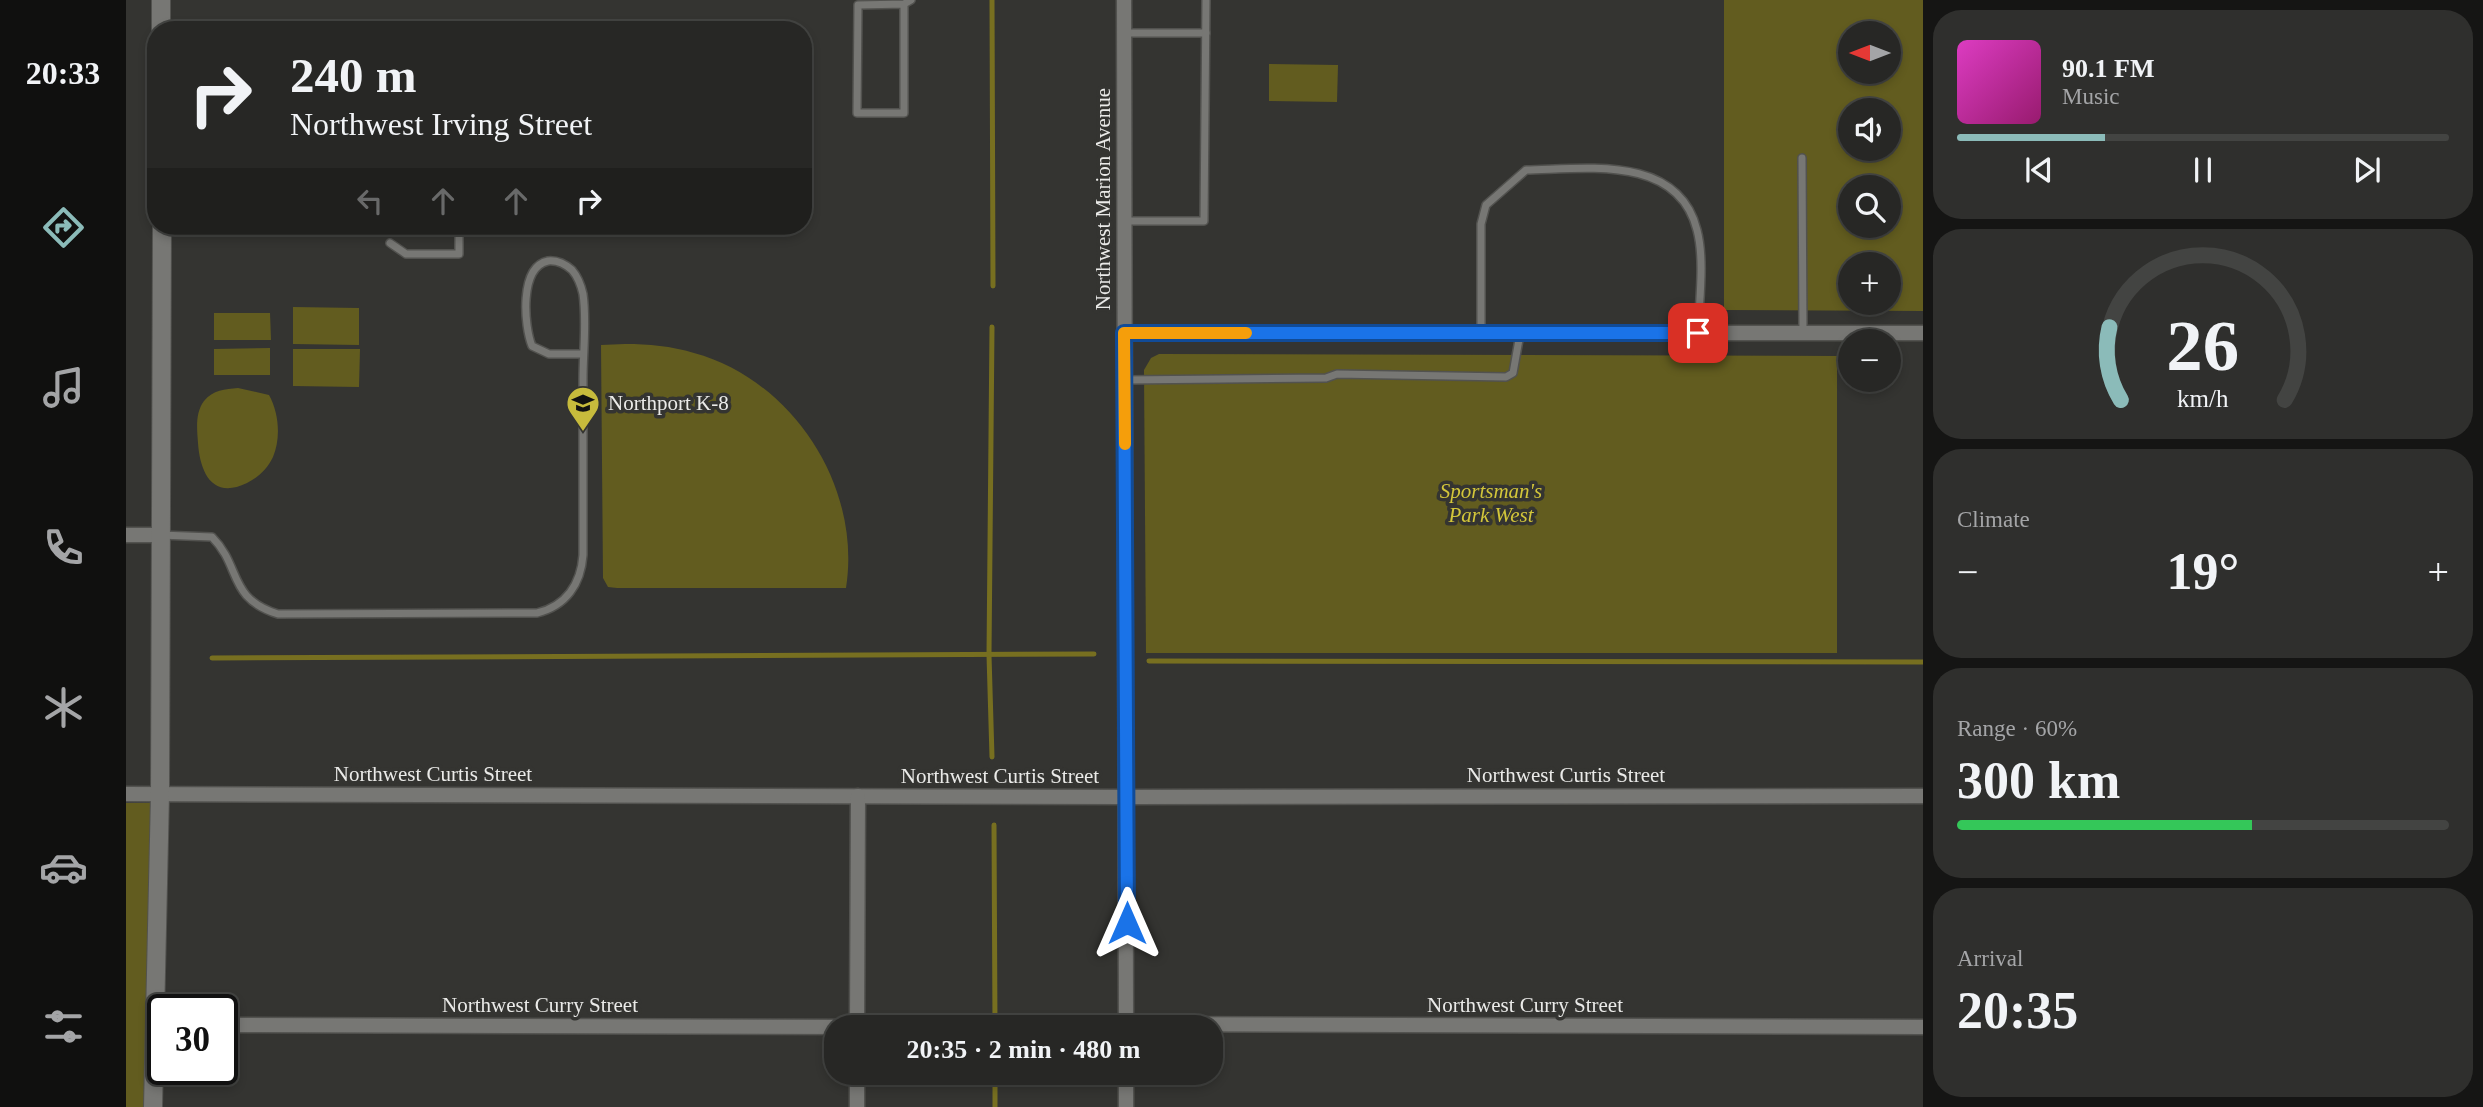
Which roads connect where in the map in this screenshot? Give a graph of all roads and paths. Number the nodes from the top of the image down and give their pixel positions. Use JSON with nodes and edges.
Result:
{"nodes":[{"id":1,"x":161,"y":0,"type":"edge"},
{"id":2,"x":1124,"y":0,"type":"edge"},
{"id":3,"x":1206,"y":0,"type":"edge"},
{"id":4,"x":908,"y":2,"type":"edge"},
{"id":5,"x":161,"y":21,"type":"edge"},
{"id":6,"x":1124,"y":33,"type":"junction"},
{"id":7,"x":1206,"y":33,"type":"junction"},
{"id":8,"x":1802,"y":159,"type":"dead end"},
{"id":9,"x":1124,"y":221,"type":"junction"},
{"id":10,"x":162,"y":235,"type":"edge"},
{"id":11,"x":459,"y":235,"type":"edge"},
{"id":12,"x":390,"y":243,"type":"dead end"},
{"id":13,"x":1124,"y":333,"type":"junction"},
{"id":14,"x":1480,"y":333,"type":"junction"},
{"id":15,"x":1520,"y":333,"type":"junction"},
{"id":16,"x":1698,"y":333,"type":"junction"},
{"id":17,"x":1803,"y":333,"type":"junction"},
{"id":18,"x":1923,"y":333,"type":"edge"},
{"id":19,"x":583,"y":354,"type":"junction"},
{"id":20,"x":1125,"y":380,"type":"junction"},
{"id":21,"x":126,"y":535,"type":"edge"},
{"id":22,"x":160,"y":535,"type":"junction"},
{"id":23,"x":126,"y":794,"type":"edge"},
{"id":24,"x":160,"y":794,"type":"junction"},
{"id":25,"x":858,"y":796,"type":"junction"},
{"id":26,"x":1923,"y":796,"type":"edge"},
{"id":27,"x":1128,"y":797,"type":"junction"},
{"id":28,"x":160,"y":994,"type":"edge"},
{"id":29,"x":857,"y":1015,"type":"edge"},
{"id":30,"x":1126,"y":1015,"type":"edge"},
{"id":31,"x":238,"y":1025,"type":"edge"},
{"id":32,"x":1223,"y":1026,"type":"edge"},
{"id":33,"x":824,"y":1027,"type":"edge"},
{"id":34,"x":1923,"y":1027,"type":"edge"},
{"id":35,"x":155,"y":1085,"type":"edge"},
{"id":36,"x":857,"y":1085,"type":"edge"},
{"id":37,"x":1126,"y":1085,"type":"edge"},
{"id":38,"x":153,"y":1107,"type":"edge"},
{"id":39,"x":857,"y":1107,"type":"edge"},
{"id":40,"x":1126,"y":1107,"type":"edge"}],
"edges":[{"from":1,"to":5,"type":"street"},
{"from":2,"to":6,"type":"street","name":"Northwest Marion Avenue"},
{"from":3,"to":7,"type":"lane"},
{"from":4,"to":4,"type":"lane"},
{"from":6,"to":7,"type":"lane"},
{"from":6,"to":9,"type":"street","name":"Northwest Marion Avenue"},
{"from":7,"to":9,"type":"lane"},
{"from":8,"to":17,"type":"lane"},
{"from":9,"to":13,"type":"street","name":"Northwest Marion Avenue"},
{"from":10,"to":22,"type":"street"},
{"from":11,"to":12,"type":"lane"},
{"from":13,"to":14,"type":"street"},
{"from":13,"to":20,"type":"street","name":"Northwest Marion Avenue"},
{"from":14,"to":15,"type":"street"},
{"from":14,"to":16,"type":"lane"},
{"from":15,"to":16,"type":"street"},
{"from":15,"to":20,"type":"lane"},
{"from":16,"to":17,"type":"street"},
{"from":17,"to":18,"type":"street"},
{"from":19,"to":19,"type":"lane"},
{"from":19,"to":22,"type":"lane"},
{"from":20,"to":27,"type":"street","name":"Northwest Marion Avenue"},
{"from":21,"to":22,"type":"street"},
{"from":22,"to":24,"type":"street"},
{"from":23,"to":24,"type":"street","name":"Northwest Curtis Street"},
{"from":24,"to":25,"type":"street","name":"Northwest Curtis Street"},
{"from":24,"to":28,"type":"street"},
{"from":25,"to":27,"type":"street","name":"Northwest Curtis Street"},
{"from":25,"to":29,"type":"street"},
{"from":26,"to":27,"type":"street","name":"Northwest Curtis Street"},
{"from":27,"to":30,"type":"street","name":"Northwest Marion Avenue"},
{"from":31,"to":33,"type":"street","name":"Northwest Curry Street"},
{"from":32,"to":34,"type":"street","name":"Northwest Curry Street"},
{"from":35,"to":38,"type":"street"},
{"from":36,"to":39,"type":"street"},
{"from":37,"to":40,"type":"street"}]}
